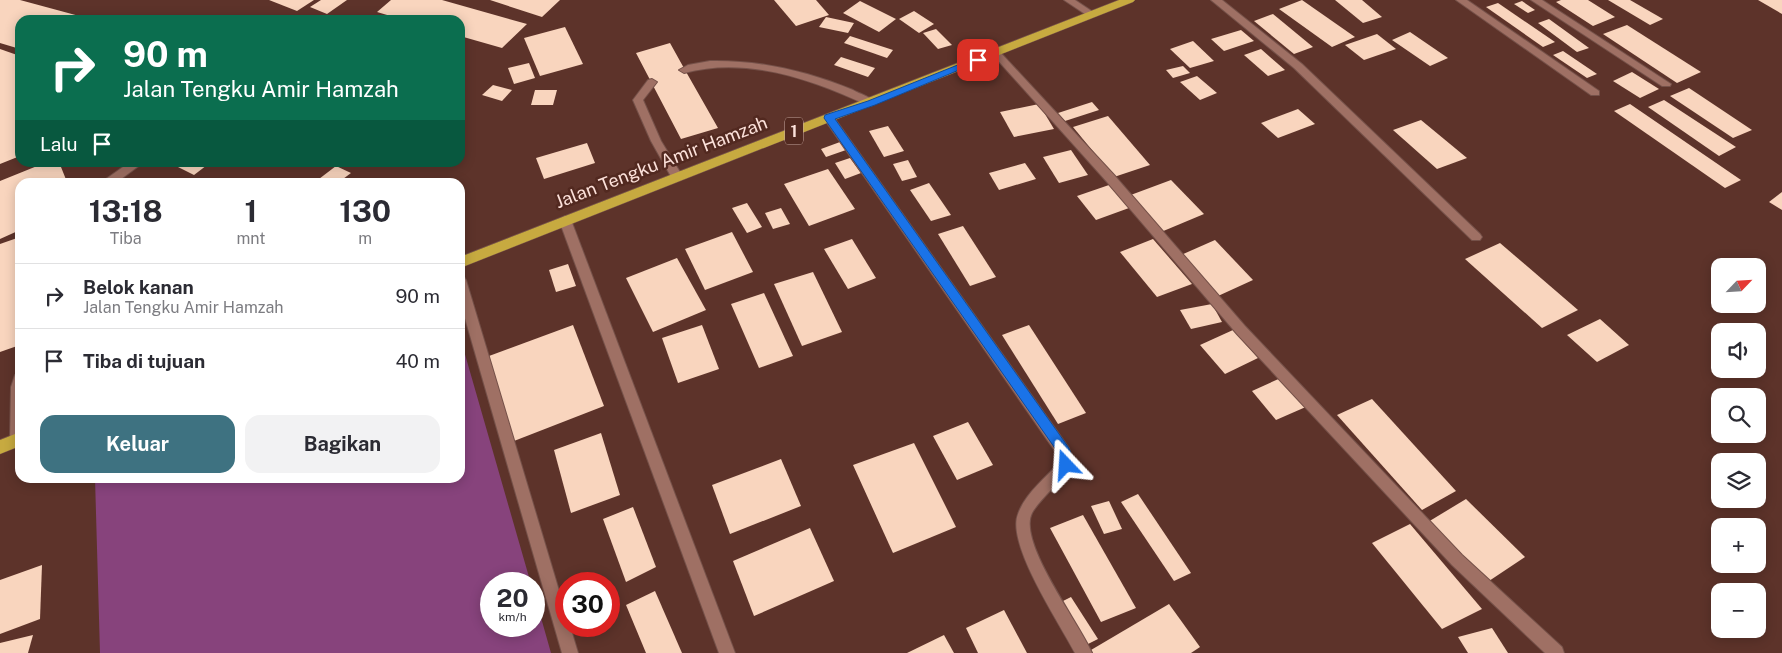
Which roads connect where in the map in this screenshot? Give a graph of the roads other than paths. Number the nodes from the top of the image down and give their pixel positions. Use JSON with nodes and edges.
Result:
{"nodes":[{"id":1,"x":1069,"y":0,"type":"edge"},
{"id":2,"x":1129,"y":0,"type":"edge"},
{"id":3,"x":1216,"y":0,"type":"edge"},
{"id":4,"x":1461,"y":0,"type":"edge"},
{"id":5,"x":1536,"y":0,"type":"edge"},
{"id":6,"x":1091,"y":14,"type":"junction"},
{"id":7,"x":996,"y":53,"type":"junction"},
{"id":8,"x":684,"y":70,"type":"dead end"},
{"id":9,"x":652,"y":82,"type":"dead end"},
{"id":10,"x":1666,"y":84,"type":"dead end"},
{"id":11,"x":1595,"y":93,"type":"dead end"},
{"id":12,"x":871,"y":103,"type":"junction"},
{"id":13,"x":829,"y":118,"type":"junction"},
{"id":14,"x":132,"y":167,"type":"edge"},
{"id":15,"x":677,"y":177,"type":"junction"},
{"id":16,"x":116,"y":178,"type":"edge"},
{"id":17,"x":565,"y":220,"type":"junction"},
{"id":18,"x":1476,"y":237,"type":"dead end"},
{"id":19,"x":465,"y":262,"type":"edge"},
{"id":20,"x":465,"y":297,"type":"edge"},
{"id":21,"x":15,"y":441,"type":"edge"},
{"id":22,"x":0,"y":447,"type":"edge"},
{"id":23,"x":570,"y":653,"type":"edge"},
{"id":24,"x":727,"y":653,"type":"edge"},
{"id":25,"x":1084,"y":653,"type":"edge"},
{"id":26,"x":1556,"y":653,"type":"edge"}],
"edges":[{"from":1,"to":6,"type":"street"},
{"from":2,"to":6,"type":"highway","name":"Jalan Tengku Amir Hamzah","number":"1"},
{"from":3,"to":18,"type":"street"},
{"from":4,"to":11,"type":"street"},
{"from":5,"to":10,"type":"street"},
{"from":6,"to":7,"type":"highway","name":"Jalan Tengku Amir Hamzah","number":"1"},
{"from":7,"to":12,"type":"highway","name":"Jalan Tengku Amir Hamzah","number":"1"},
{"from":7,"to":26,"type":"street"},
{"from":8,"to":12,"type":"street"},
{"from":9,"to":15,"type":"street"},
{"from":12,"to":13,"type":"highway","name":"Jalan Tengku Amir Hamzah","number":"1"},
{"from":13,"to":15,"type":"highway","name":"Jalan Tengku Amir Hamzah","number":"1"},
{"from":13,"to":25,"type":"street"},
{"from":14,"to":16,"type":"street"},
{"from":15,"to":17,"type":"highway","name":"Jalan Tengku Amir Hamzah","number":"1"},
{"from":17,"to":19,"type":"highway","name":"Jalan Tengku Amir Hamzah","number":"1"},
{"from":17,"to":24,"type":"street"},
{"from":20,"to":23,"type":"street"},
{"from":21,"to":22,"type":"highway"}]}
